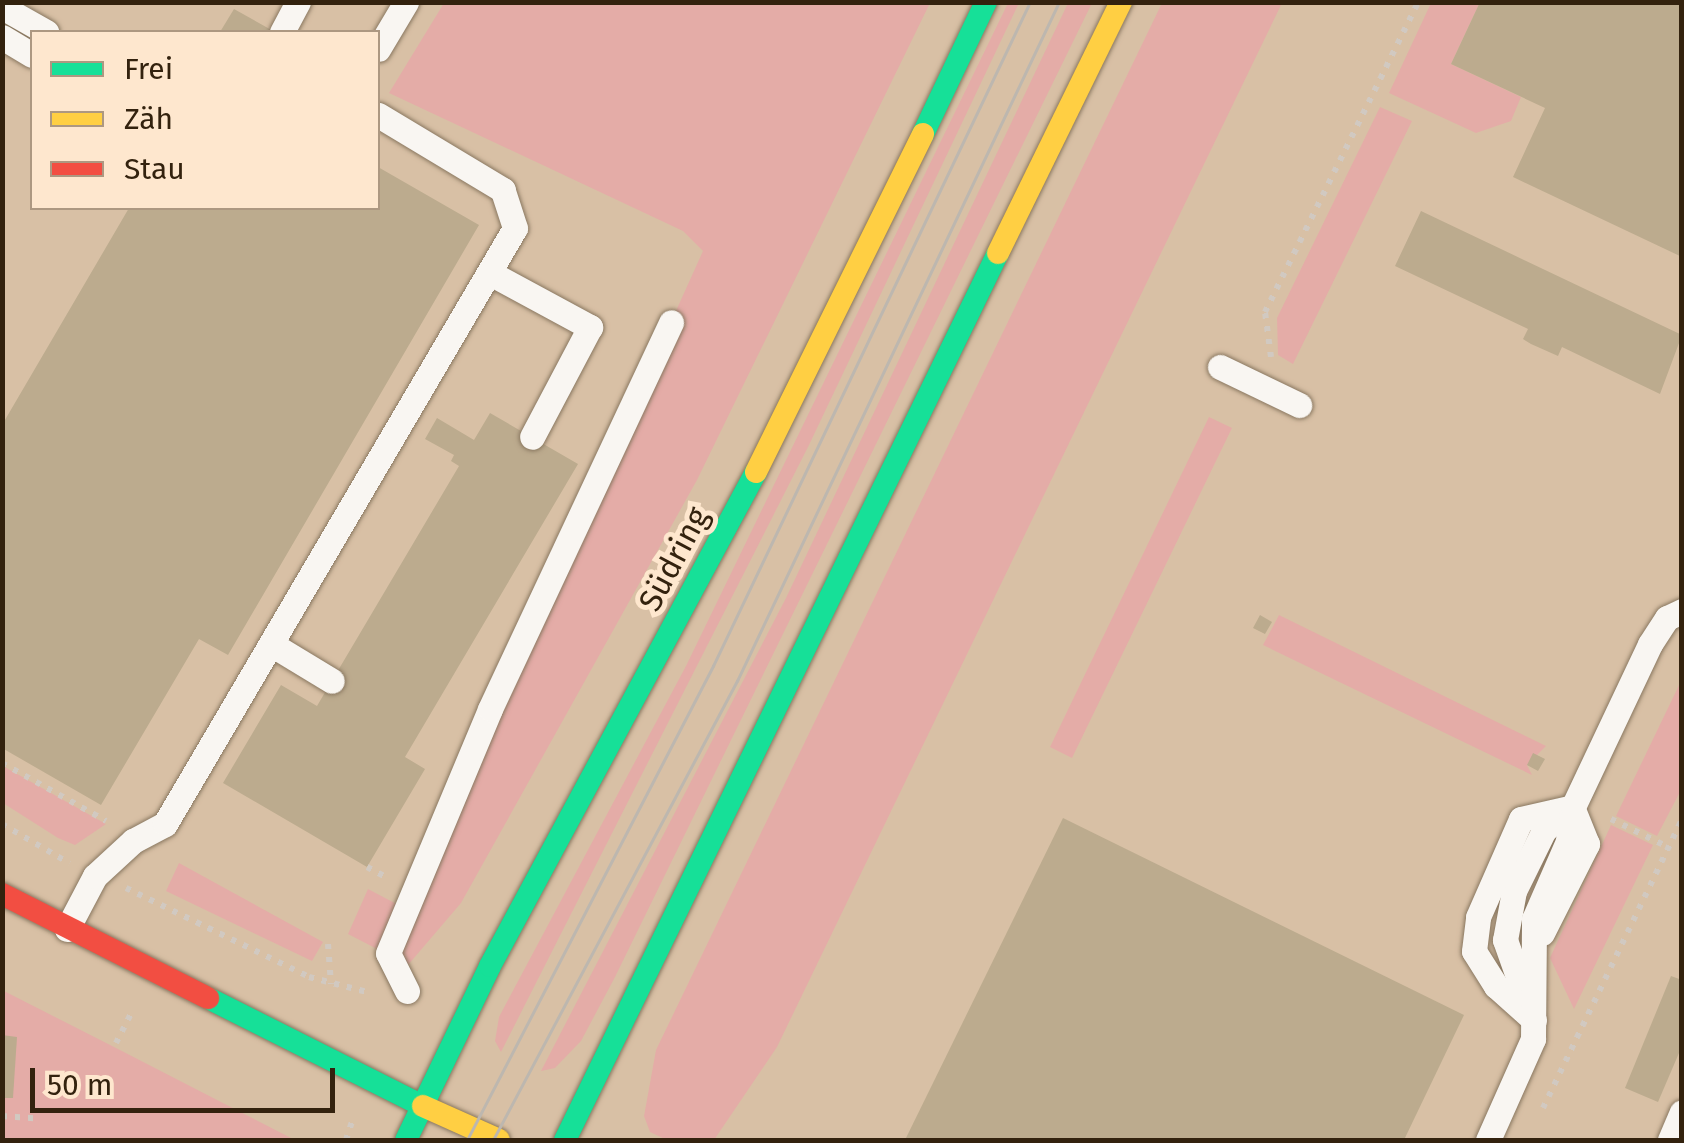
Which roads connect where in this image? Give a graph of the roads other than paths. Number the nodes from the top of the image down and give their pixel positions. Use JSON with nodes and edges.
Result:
{"nodes":[{"id":1,"x":28,"y":2,"type":"edge"},
{"id":2,"x":298,"y":2,"type":"edge"},
{"id":3,"x":406,"y":2,"type":"edge"},
{"id":4,"x":986,"y":2,"type":"edge"},
{"id":5,"x":1121,"y":2,"type":"edge"},
{"id":6,"x":2,"y":7,"type":"edge"},
{"id":7,"x":42,"y":30,"type":"edge"},
{"id":8,"x":44,"y":30,"type":"edge"},
{"id":9,"x":283,"y":30,"type":"edge"},
{"id":10,"x":2,"y":37,"type":"edge"},
{"id":11,"x":380,"y":46,"type":"edge"},
{"id":12,"x":30,"y":53,"type":"edge"},
{"id":13,"x":380,"y":116,"type":"edge"},
{"id":14,"x":490,"y":273,"type":"junction"},
{"id":15,"x":671,"y":322,"type":"dead end"},
{"id":16,"x":1220,"y":366,"type":"dead end"},
{"id":17,"x":1299,"y":405,"type":"dead end"},
{"id":18,"x":532,"y":437,"type":"dead end"},
{"id":19,"x":1682,"y":612,"type":"edge"},
{"id":20,"x":271,"y":644,"type":"junction"},
{"id":21,"x":332,"y":680,"type":"dead end"},
{"id":22,"x":1573,"y":805,"type":"junction"},
{"id":23,"x":1527,"y":822,"type":"junction"},
{"id":24,"x":1578,"y":842,"type":"junction"},
{"id":25,"x":2,"y":894,"type":"edge"},
{"id":26,"x":67,"y":929,"type":"junction"},
{"id":27,"x":407,"y":990,"type":"road end"},
{"id":28,"x":1534,"y":1020,"type":"junction"},
{"id":29,"x":423,"y":1106,"type":"junction"},
{"id":30,"x":1682,"y":1112,"type":"edge"},
{"id":31,"x":406,"y":1140,"type":"edge"},
{"id":32,"x":499,"y":1140,"type":"edge"},
{"id":33,"x":565,"y":1140,"type":"edge"},
{"id":34,"x":1488,"y":1140,"type":"edge"},
{"id":35,"x":1670,"y":1140,"type":"edge"}],
"edges":[{"from":1,"to":8,"type":"lane"},
{"from":2,"to":9,"type":"lane"},
{"from":3,"to":11,"type":"lane"},
{"from":4,"to":29,"type":"main road","name":"Südring"},
{"from":5,"to":33,"type":"main road"},
{"from":6,"to":7,"type":"lane"},
{"from":10,"to":12,"type":"lane"},
{"from":13,"to":14,"type":"lane"},
{"from":14,"to":18,"type":"lane"},
{"from":14,"to":20,"type":"lane"},
{"from":15,"to":27,"type":"lane"},
{"from":16,"to":17,"type":"lane"},
{"from":19,"to":22,"type":"lane"},
{"from":20,"to":21,"type":"lane"},
{"from":20,"to":26,"type":"lane"},
{"from":22,"to":23,"type":"lane"},
{"from":22,"to":24,"type":"lane"},
{"from":23,"to":24,"type":"lane"},
{"from":23,"to":28,"type":"lane"},
{"from":24,"to":28,"type":"lane"},
{"from":25,"to":26,"type":"main road"},
{"from":26,"to":29,"type":"main road"},
{"from":28,"to":34,"type":"lane"},
{"from":29,"to":31,"type":"main road","name":"Südring"},
{"from":29,"to":32,"type":"main road"},
{"from":30,"to":35,"type":"lane"}]}
